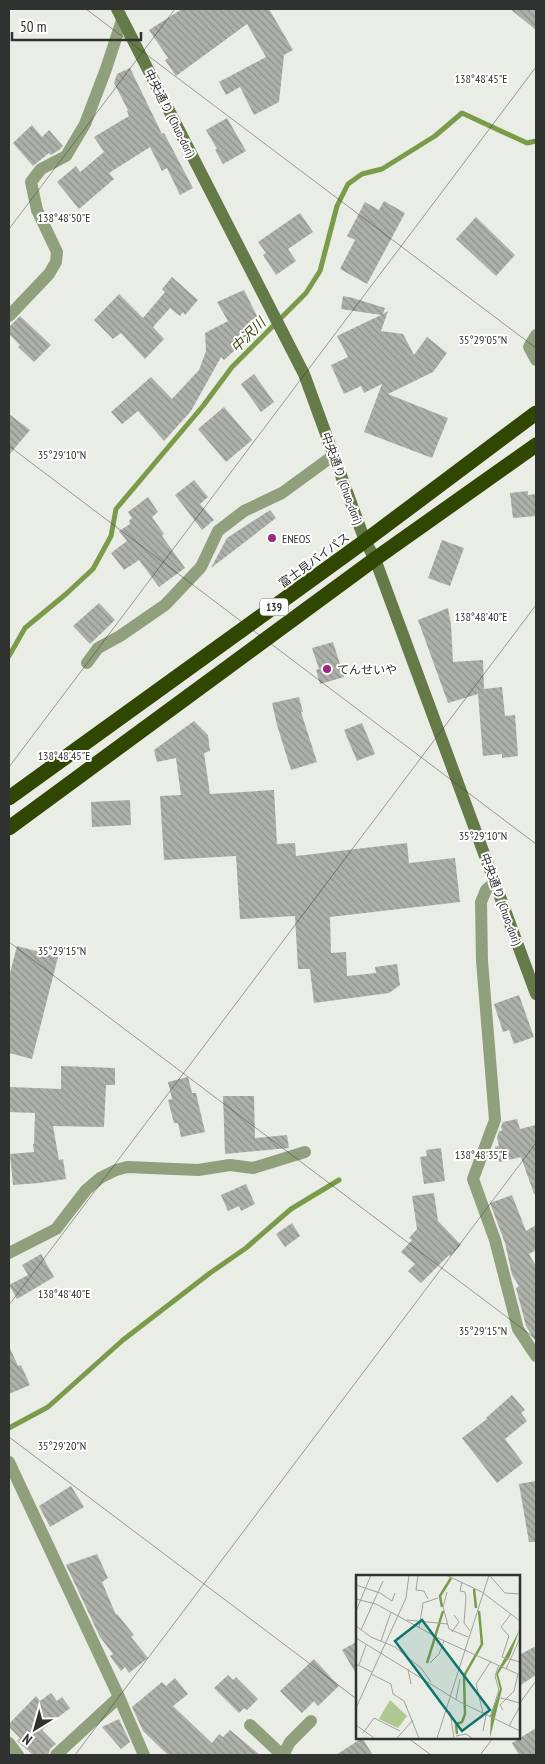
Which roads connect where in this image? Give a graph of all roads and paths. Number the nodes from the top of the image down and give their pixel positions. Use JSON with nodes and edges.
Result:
{"nodes":[{"id":1,"x":120,"y":15,"type":"edge"},
{"id":2,"x":9,"y":316,"type":"edge"},
{"id":3,"x":536,"y":335,"type":"edge"},
{"id":4,"x":536,"y":360,"type":"edge"},
{"id":5,"x":536,"y":413,"type":"edge"},
{"id":6,"x":536,"y":445,"type":"edge"},
{"id":7,"x":334,"y":455,"type":"junction"},
{"id":8,"x":365,"y":541,"type":"junction"},
{"id":9,"x":375,"y":559,"type":"junction"},
{"id":10,"x":87,"y":663,"type":"dead end"},
{"id":11,"x":9,"y":798,"type":"edge"},
{"id":12,"x":9,"y":828,"type":"edge"},
{"id":13,"x":495,"y":882,"type":"junction"},
{"id":14,"x":536,"y":994,"type":"edge"},
{"id":15,"x":304,"y":1152,"type":"dead end"},
{"id":16,"x":9,"y":1253,"type":"edge"},
{"id":17,"x":536,"y":1356,"type":"edge"},
{"id":18,"x":9,"y":1462,"type":"edge"},
{"id":19,"x":119,"y":1697,"type":"junction"},
{"id":20,"x":311,"y":1721,"type":"dead end"},
{"id":21,"x":250,"y":1725,"type":"dead end"},
{"id":22,"x":9,"y":1743,"type":"edge"},
{"id":23,"x":18,"y":1755,"type":"edge"},
{"id":24,"x":56,"y":1755,"type":"edge"},
{"id":25,"x":144,"y":1755,"type":"edge"},
{"id":26,"x":282,"y":1755,"type":"edge"}],
"edges":[{"from":1,"to":2,"type":"street"},
{"from":1,"to":7,"type":"street","name":"中央通り (Chuo-dori)"},
{"from":3,"to":4,"type":"street"},
{"from":5,"to":8,"type":"highway","name":"富士見バイパス","number":"139"},
{"from":6,"to":9,"type":"highway","number":"139"},
{"from":7,"to":8,"type":"street","name":"中央通り (Chuo-dori)"},
{"from":7,"to":10,"type":"street"},
{"from":8,"to":9,"type":"street","name":"中央通り (Chuo-dori)"},
{"from":8,"to":11,"type":"highway","name":"富士見バイパス","number":"139"},
{"from":9,"to":12,"type":"highway","number":"139"},
{"from":9,"to":13,"type":"street","name":"中央通り (Chuo-dori)"},
{"from":13,"to":14,"type":"street","name":"中央通り (Chuo-dori)"},
{"from":13,"to":17,"type":"street"},
{"from":15,"to":16,"type":"street"},
{"from":18,"to":19,"type":"street"},
{"from":19,"to":24,"type":"street"},
{"from":19,"to":25,"type":"street"},
{"from":20,"to":26,"type":"street"},
{"from":21,"to":26,"type":"street"},
{"from":22,"to":23,"type":"street"}]}
